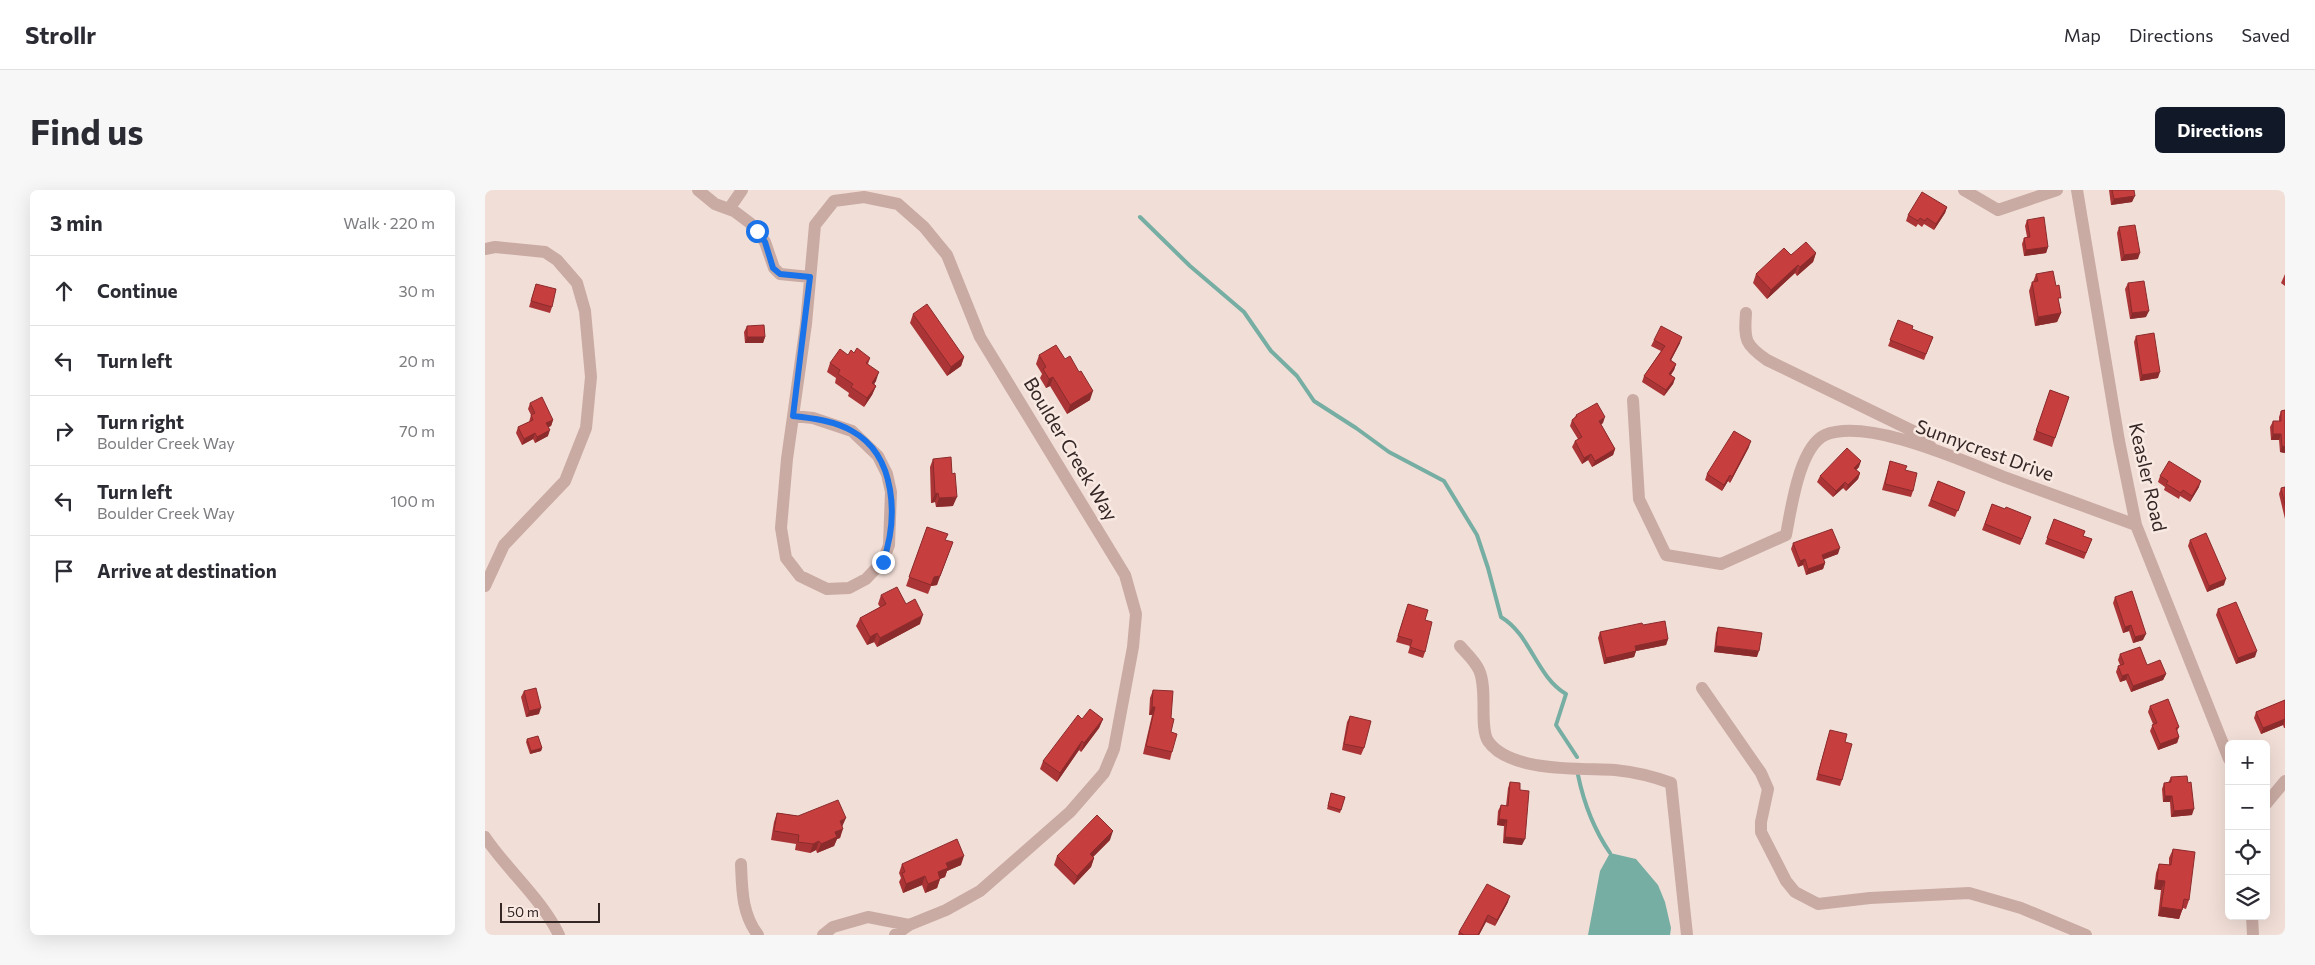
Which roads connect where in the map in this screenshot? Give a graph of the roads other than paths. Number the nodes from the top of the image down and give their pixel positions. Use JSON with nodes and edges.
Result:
{"nodes":[{"id":1,"x":698,"y":190,"type":"edge"},
{"id":2,"x":742,"y":190,"type":"edge"},
{"id":3,"x":1964,"y":190,"type":"edge"},
{"id":4,"x":2057,"y":190,"type":"edge"},
{"id":5,"x":2077,"y":190,"type":"edge"},
{"id":6,"x":729,"y":209,"type":"junction"},
{"id":7,"x":485,"y":249,"type":"edge"},
{"id":8,"x":810,"y":277,"type":"junction"},
{"id":9,"x":1746,"y":313,"type":"dead end"},
{"id":10,"x":1633,"y":400,"type":"dead end"},
{"id":11,"x":793,"y":416,"type":"junction"},
{"id":12,"x":1931,"y":448,"type":"junction"},
{"id":13,"x":2136,"y":525,"type":"junction"},
{"id":14,"x":485,"y":586,"type":"edge"},
{"id":15,"x":1460,"y":646,"type":"dead end"},
{"id":16,"x":1702,"y":688,"type":"dead end"},
{"id":17,"x":2225,"y":749,"type":"edge"},
{"id":18,"x":2285,"y":781,"type":"edge"},
{"id":19,"x":2270,"y":799,"type":"edge"},
{"id":20,"x":485,"y":837,"type":"edge"},
{"id":21,"x":741,"y":864,"type":"dead end"},
{"id":22,"x":2252,"y":920,"type":"edge"},
{"id":23,"x":909,"y":925,"type":"junction"},
{"id":24,"x":559,"y":935,"type":"edge"},
{"id":25,"x":758,"y":935,"type":"edge"},
{"id":26,"x":823,"y":935,"type":"edge"},
{"id":27,"x":895,"y":935,"type":"edge"},
{"id":28,"x":1687,"y":935,"type":"edge"},
{"id":29,"x":2086,"y":935,"type":"edge"},
{"id":30,"x":2253,"y":935,"type":"edge"}],
"edges":[{"from":1,"to":6,"type":"street"},
{"from":2,"to":6,"type":"street"},
{"from":3,"to":4,"type":"street"},
{"from":5,"to":13,"type":"street","name":"Keasler Road"},
{"from":6,"to":8,"type":"street"},
{"from":7,"to":14,"type":"street"},
{"from":8,"to":11,"type":"street","name":"Boulder Creek Way"},
{"from":8,"to":23,"type":"street","name":"Boulder Creek Way"},
{"from":9,"to":12,"type":"street"},
{"from":10,"to":12,"type":"street","name":"Sunnycrest Drive"},
{"from":11,"to":11,"type":"street","name":"Boulder Creek Way"},
{"from":12,"to":13,"type":"street","name":"Sunnycrest Drive"},
{"from":13,"to":17,"type":"street","name":"Keasler Road"},
{"from":15,"to":28,"type":"street"},
{"from":16,"to":29,"type":"street"},
{"from":18,"to":19,"type":"street"},
{"from":20,"to":24,"type":"street"},
{"from":21,"to":25,"type":"street"},
{"from":22,"to":30,"type":"street"},
{"from":23,"to":26,"type":"street"},
{"from":23,"to":27,"type":"street","name":"Boulder Creek Way"}]}
